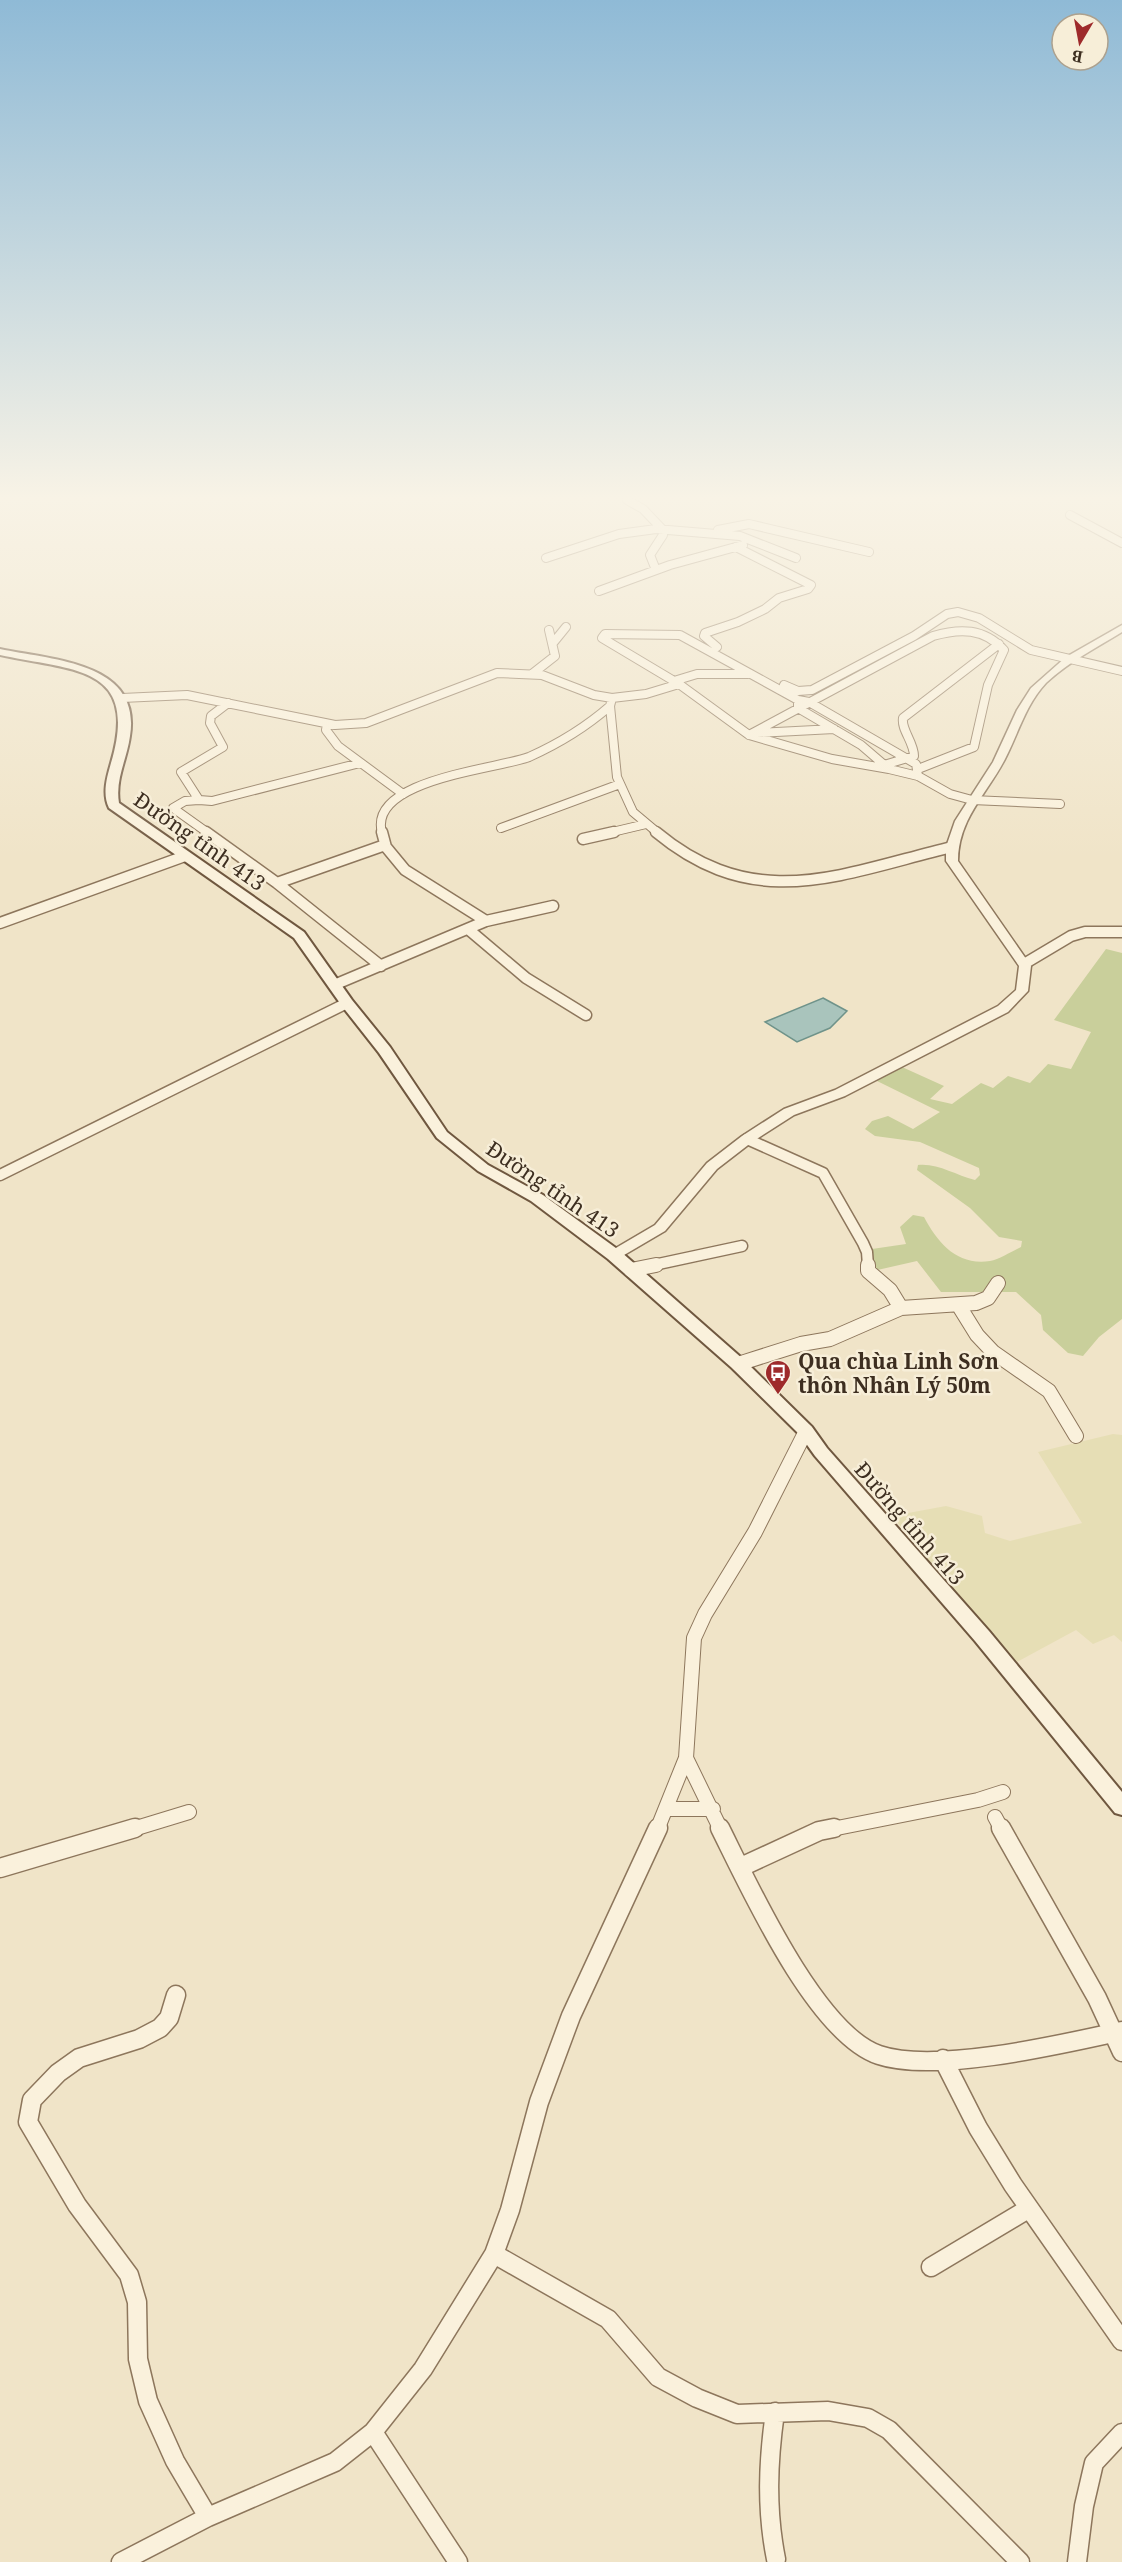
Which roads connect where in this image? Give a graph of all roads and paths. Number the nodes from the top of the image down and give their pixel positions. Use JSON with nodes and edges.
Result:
{"nodes":[{"id":1,"x":742,"y":620,"type":"edge"},
{"id":2,"x":941,"y":620,"type":"edge"},
{"id":3,"x":981,"y":620,"type":"edge"},
{"id":4,"x":566,"y":627,"type":"dead end"},
{"id":5,"x":1122,"y":628,"type":"edge"},
{"id":6,"x":549,"y":630,"type":"dead end"},
{"id":7,"x":553,"y":643,"type":"junction"},
{"id":8,"x":999,"y":644,"type":"junction"},
{"id":9,"x":0,"y":652,"type":"edge"},
{"id":10,"x":1074,"y":658,"type":"junction"},
{"id":11,"x":1122,"y":671,"type":"edge"},
{"id":12,"x":532,"y":674,"type":"junction"},
{"id":13,"x":752,"y":675,"type":"junction"},
{"id":14,"x":677,"y":683,"type":"junction"},
{"id":15,"x":122,"y":698,"type":"junction"},
{"id":16,"x":611,"y":702,"type":"junction"},
{"id":17,"x":809,"y":702,"type":"junction"},
{"id":18,"x":228,"y":703,"type":"junction"},
{"id":19,"x":798,"y":704,"type":"junction"},
{"id":20,"x":327,"y":724,"type":"junction"},
{"id":21,"x":834,"y":729,"type":"junction"},
{"id":22,"x":752,"y":734,"type":"junction"},
{"id":23,"x":909,"y":759,"type":"junction"},
{"id":24,"x":360,"y":763,"type":"junction"},
{"id":25,"x":887,"y":767,"type":"junction"},
{"id":26,"x":918,"y":772,"type":"junction"},
{"id":27,"x":620,"y":784,"type":"junction"},
{"id":28,"x":403,"y":794,"type":"junction"},
{"id":29,"x":199,"y":800,"type":"junction"},
{"id":30,"x":972,"y":800,"type":"junction"},
{"id":31,"x":1060,"y":804,"type":"dead end"},
{"id":32,"x":646,"y":824,"type":"junction"},
{"id":33,"x":501,"y":828,"type":"dead end"},
{"id":34,"x":583,"y":839,"type":"dead end"},
{"id":35,"x":385,"y":845,"type":"junction"},
{"id":36,"x":952,"y":847,"type":"junction"},
{"id":37,"x":185,"y":856,"type":"junction"},
{"id":38,"x":277,"y":884,"type":"junction"},
{"id":39,"x":553,"y":906,"type":"dead end"},
{"id":40,"x":486,"y":921,"type":"junction"},
{"id":41,"x":0,"y":923,"type":"edge"},
{"id":42,"x":468,"y":929,"type":"junction"},
{"id":43,"x":1122,"y":932,"type":"edge"},
{"id":44,"x":1024,"y":964,"type":"junction"},
{"id":45,"x":381,"y":966,"type":"junction"},
{"id":46,"x":334,"y":984,"type":"junction"},
{"id":47,"x":347,"y":1003,"type":"junction"},
{"id":48,"x":586,"y":1015,"type":"dead end"},
{"id":49,"x":747,"y":1139,"type":"junction"},
{"id":50,"x":0,"y":1175,"type":"edge"},
{"id":51,"x":742,"y":1246,"type":"dead end"},
{"id":52,"x":614,"y":1255,"type":"junction"},
{"id":53,"x":631,"y":1270,"type":"junction"},
{"id":54,"x":998,"y":1282,"type":"dead end"},
{"id":55,"x":959,"y":1306,"type":"junction"},
{"id":56,"x":901,"y":1308,"type":"junction"},
{"id":57,"x":738,"y":1364,"type":"junction"},
{"id":58,"x":806,"y":1431,"type":"junction"},
{"id":59,"x":1076,"y":1436,"type":"dead end"},
{"id":60,"x":686,"y":1758,"type":"junction"},
{"id":61,"x":1003,"y":1792,"type":"dead end"},
{"id":62,"x":1122,"y":1807,"type":"edge"},
{"id":63,"x":667,"y":1809,"type":"junction"},
{"id":64,"x":713,"y":1809,"type":"junction"},
{"id":65,"x":189,"y":1812,"type":"dead end"},
{"id":66,"x":995,"y":1817,"type":"dead end"},
{"id":67,"x":741,"y":1867,"type":"junction"},
{"id":68,"x":0,"y":1868,"type":"edge"},
{"id":69,"x":176,"y":1995,"type":"dead end"},
{"id":70,"x":1117,"y":2032,"type":"edge"},
{"id":71,"x":1122,"y":2052,"type":"edge"},
{"id":72,"x":943,"y":2059,"type":"junction"},
{"id":73,"x":1028,"y":2209,"type":"junction"},
{"id":74,"x":494,"y":2254,"type":"junction"},
{"id":75,"x":931,"y":2267,"type":"dead end"},
{"id":76,"x":1122,"y":2341,"type":"edge"},
{"id":77,"x":775,"y":2412,"type":"junction"},
{"id":78,"x":374,"y":2432,"type":"junction"},
{"id":79,"x":1122,"y":2433,"type":"edge"},
{"id":80,"x":208,"y":2517,"type":"junction"},
{"id":81,"x":776,"y":2559,"type":"dead end"},
{"id":82,"x":121,"y":2562,"type":"edge"},
{"id":83,"x":458,"y":2562,"type":"edge"},
{"id":84,"x":1020,"y":2562,"type":"edge"},
{"id":85,"x":1077,"y":2562,"type":"edge"}],
"edges":[{"from":1,"to":2,"type":"street"},
{"from":3,"to":10,"type":"street"},
{"from":4,"to":7,"type":"street"},
{"from":5,"to":10,"type":"street"},
{"from":6,"to":7,"type":"street"},
{"from":7,"to":12,"type":"street"},
{"from":8,"to":17,"type":"street"},
{"from":8,"to":23,"type":"street"},
{"from":8,"to":26,"type":"street"},
{"from":9,"to":15,"type":"main road"},
{"from":10,"to":11,"type":"street"},
{"from":10,"to":30,"type":"street"},
{"from":12,"to":16,"type":"street"},
{"from":12,"to":20,"type":"street"},
{"from":13,"to":14,"type":"street"},
{"from":13,"to":14,"type":"street"},
{"from":13,"to":19,"type":"street"},
{"from":14,"to":16,"type":"street"},
{"from":14,"to":22,"type":"street"},
{"from":15,"to":18,"type":"street"},
{"from":15,"to":37,"type":"main road","name":"Đường tỉnh 413"},
{"from":16,"to":27,"type":"street"},
{"from":16,"to":28,"type":"street"},
{"from":17,"to":19,"type":"street"},
{"from":17,"to":23,"type":"street"},
{"from":18,"to":20,"type":"street"},
{"from":18,"to":29,"type":"street"},
{"from":19,"to":21,"type":"street"},
{"from":19,"to":22,"type":"street"},
{"from":20,"to":24,"type":"street"},
{"from":21,"to":22,"type":"street"},
{"from":21,"to":25,"type":"street"},
{"from":22,"to":25,"type":"street"},
{"from":23,"to":25,"type":"street"},
{"from":23,"to":26,"type":"street"},
{"from":24,"to":28,"type":"street"},
{"from":24,"to":29,"type":"street"},
{"from":25,"to":26,"type":"street"},
{"from":26,"to":30,"type":"street"},
{"from":27,"to":32,"type":"street"},
{"from":27,"to":33,"type":"street"},
{"from":28,"to":35,"type":"street"},
{"from":29,"to":38,"type":"street"},
{"from":30,"to":31,"type":"street"},
{"from":30,"to":36,"type":"street"},
{"from":32,"to":34,"type":"street"},
{"from":32,"to":36,"type":"street"},
{"from":35,"to":38,"type":"street"},
{"from":35,"to":40,"type":"street"},
{"from":36,"to":44,"type":"street"},
{"from":37,"to":41,"type":"street"},
{"from":37,"to":46,"type":"main road","name":"Đường tỉnh 413"},
{"from":38,"to":45,"type":"street"},
{"from":39,"to":40,"type":"street"},
{"from":40,"to":42,"type":"street"},
{"from":42,"to":45,"type":"street"},
{"from":42,"to":48,"type":"street"},
{"from":43,"to":44,"type":"street"},
{"from":44,"to":49,"type":"street"},
{"from":45,"to":46,"type":"street"},
{"from":46,"to":47,"type":"main road","name":"Đường tỉnh 413"},
{"from":47,"to":50,"type":"street"},
{"from":47,"to":52,"type":"main road","name":"Đường tỉnh 413"},
{"from":49,"to":52,"type":"street"},
{"from":49,"to":56,"type":"street"},
{"from":51,"to":53,"type":"street"},
{"from":52,"to":53,"type":"main road","name":"Đường tỉnh 413"},
{"from":53,"to":57,"type":"main road","name":"Đường tỉnh 413"},
{"from":54,"to":55,"type":"street"},
{"from":55,"to":56,"type":"street"},
{"from":55,"to":59,"type":"street"},
{"from":56,"to":57,"type":"street"},
{"from":57,"to":58,"type":"main road","name":"Đường tỉnh 413"},
{"from":58,"to":60,"type":"street"},
{"from":58,"to":62,"type":"main road","name":"Đường tỉnh 413"},
{"from":60,"to":63,"type":"street"},
{"from":60,"to":64,"type":"street"},
{"from":61,"to":67,"type":"street"},
{"from":63,"to":64,"type":"street"},
{"from":63,"to":74,"type":"street"},
{"from":64,"to":67,"type":"street"},
{"from":65,"to":68,"type":"street"},
{"from":66,"to":70,"type":"street"},
{"from":67,"to":72,"type":"street"},
{"from":69,"to":80,"type":"street"},
{"from":70,"to":71,"type":"street"},
{"from":70,"to":72,"type":"street"},
{"from":72,"to":73,"type":"street"},
{"from":73,"to":75,"type":"street"},
{"from":73,"to":76,"type":"street"},
{"from":74,"to":77,"type":"street"},
{"from":74,"to":78,"type":"street"},
{"from":77,"to":81,"type":"street"},
{"from":77,"to":84,"type":"street"},
{"from":78,"to":80,"type":"street"},
{"from":78,"to":83,"type":"street"},
{"from":79,"to":85,"type":"street"},
{"from":80,"to":82,"type":"street"}]}
